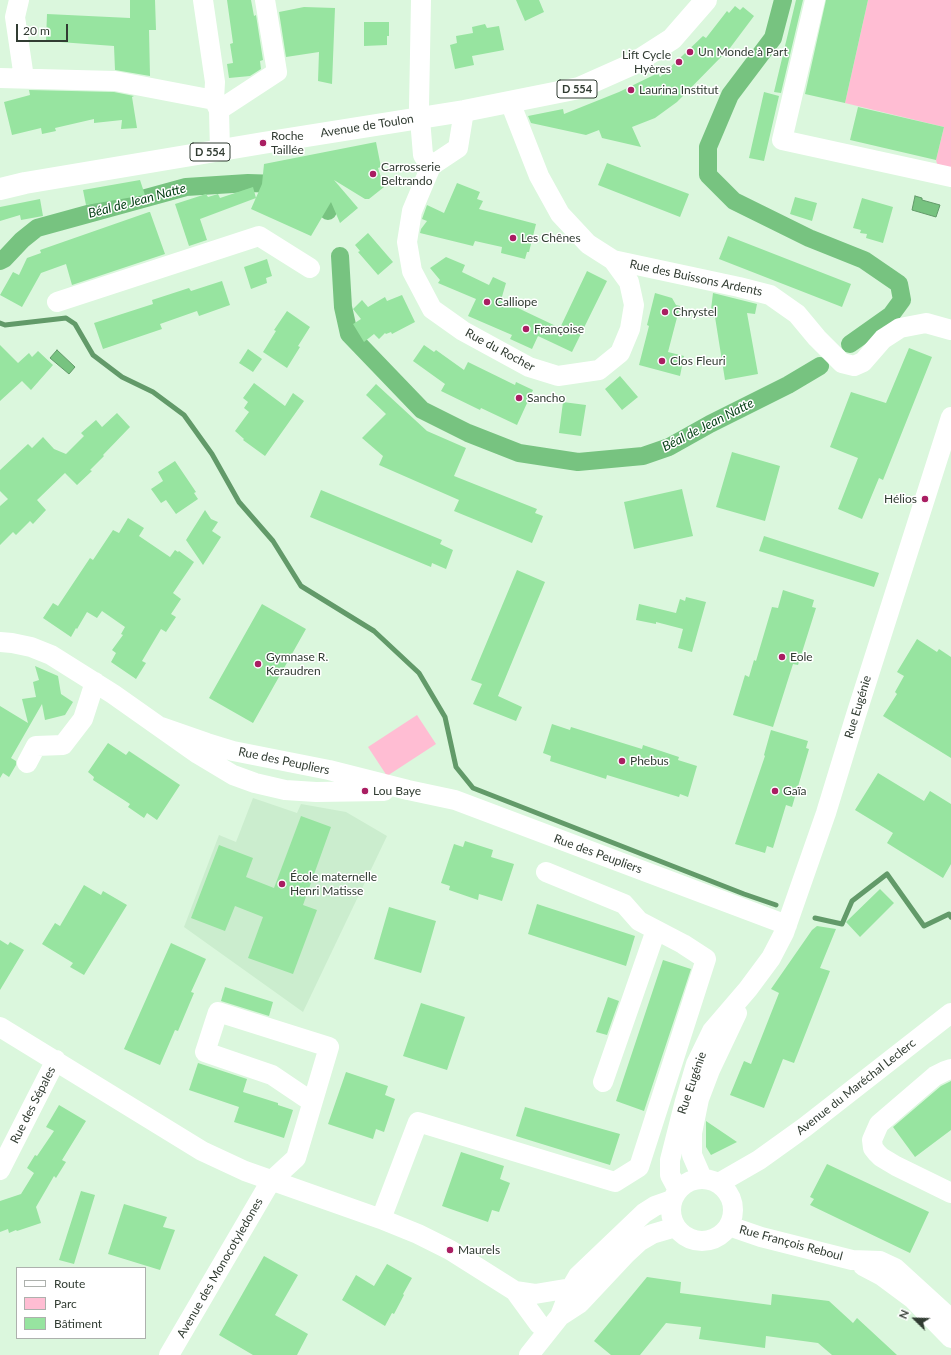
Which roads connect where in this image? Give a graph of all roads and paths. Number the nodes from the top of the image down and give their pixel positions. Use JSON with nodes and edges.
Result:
{"nodes":[{"id":1,"x":19,"y":0,"type":"edge"},
{"id":2,"x":203,"y":0,"type":"edge"},
{"id":3,"x":265,"y":0,"type":"edge"},
{"id":4,"x":420,"y":0,"type":"edge"},
{"id":5,"x":706,"y":0,"type":"edge"},
{"id":6,"x":815,"y":0,"type":"edge"},
{"id":7,"x":0,"y":78,"type":"edge"},
{"id":8,"x":24,"y":78,"type":"junction"},
{"id":9,"x":510,"y":102,"type":"junction"},
{"id":10,"x":216,"y":105,"type":"junction"},
{"id":11,"x":464,"y":111,"type":"junction"},
{"id":12,"x":420,"y":118,"type":"junction"},
{"id":13,"x":220,"y":151,"type":"junction"},
{"id":14,"x":431,"y":166,"type":"junction"},
{"id":15,"x":951,"y":177,"type":"edge"},
{"id":16,"x":0,"y":189,"type":"edge"},
{"id":17,"x":613,"y":260,"type":"junction"},
{"id":18,"x":310,"y":268,"type":"dead end"},
{"id":19,"x":57,"y":302,"type":"dead end"},
{"id":20,"x":951,"y":330,"type":"edge"},
{"id":21,"x":951,"y":417,"type":"edge"},
{"id":22,"x":0,"y":642,"type":"edge"},
{"id":23,"x":95,"y":682,"type":"junction"},
{"id":24,"x":161,"y":727,"type":"junction"},
{"id":25,"x":27,"y":763,"type":"dead end"},
{"id":26,"x":408,"y":790,"type":"junction"},
{"id":27,"x":546,"y":872,"type":"dead end"},
{"id":28,"x":787,"y":925,"type":"junction"},
{"id":29,"x":656,"y":930,"type":"junction"},
{"id":30,"x":748,"y":989,"type":"junction"},
{"id":31,"x":951,"y":1013,"type":"edge"},
{"id":32,"x":0,"y":1027,"type":"edge"},
{"id":33,"x":56,"y":1060,"type":"junction"},
{"id":34,"x":951,"y":1069,"type":"edge"},
{"id":35,"x":603,"y":1082,"type":"dead end"},
{"id":36,"x":312,"y":1102,"type":"junction"},
{"id":37,"x":759,"y":1160,"type":"junction"},
{"id":38,"x":0,"y":1170,"type":"edge"},
{"id":39,"x":271,"y":1181,"type":"junction"},
{"id":40,"x":711,"y":1181,"type":"junction"},
{"id":41,"x":951,"y":1193,"type":"edge"},
{"id":42,"x":675,"y":1195,"type":"junction"},
{"id":43,"x":732,"y":1202,"type":"junction"},
{"id":44,"x":381,"y":1219,"type":"junction"},
{"id":45,"x":729,"y":1226,"type":"junction"},
{"id":46,"x":676,"y":1227,"type":"junction"},
{"id":47,"x":575,"y":1282,"type":"junction"},
{"id":48,"x":594,"y":1288,"type":"junction"},
{"id":49,"x":515,"y":1291,"type":"junction"},
{"id":50,"x":536,"y":1294,"type":"junction"},
{"id":51,"x":948,"y":1322,"type":"edge"},
{"id":52,"x":554,"y":1324,"type":"junction"},
{"id":53,"x":169,"y":1355,"type":"edge"},
{"id":54,"x":530,"y":1355,"type":"edge"}],
"edges":[{"from":1,"to":8,"type":"street"},
{"from":2,"to":10,"type":"street"},
{"from":3,"to":10,"type":"street"},
{"from":4,"to":12,"type":"street"},
{"from":5,"to":9,"type":"main road","name":"Avenue de Toulon","number":"D 554"},
{"from":6,"to":15,"type":"street"},
{"from":7,"to":8,"type":"street"},
{"from":8,"to":10,"type":"street"},
{"from":9,"to":11,"type":"main road","name":"Avenue de Toulon","number":"D 554"},
{"from":9,"to":17,"type":"street","name":"Rue des Buissons Ardents"},
{"from":10,"to":13,"type":"street"},
{"from":11,"to":12,"type":"main road","name":"Avenue de Toulon","number":"D 554"},
{"from":11,"to":14,"type":"street"},
{"from":12,"to":13,"type":"main road","name":"Avenue de Toulon","number":"D 554"},
{"from":12,"to":14,"type":"street"},
{"from":13,"to":16,"type":"main road","name":"Avenue de Toulon","number":"D 554"},
{"from":14,"to":17,"type":"street","name":"Rue du Rocher"},
{"from":17,"to":20,"type":"street","name":"Rue des Buissons Ardents"},
{"from":18,"to":19,"type":"street"},
{"from":21,"to":28,"type":"street","name":"Rue Eugénie"},
{"from":22,"to":23,"type":"street","name":"Rue des Peupliers"},
{"from":23,"to":24,"type":"street","name":"Rue des Peupliers"},
{"from":23,"to":25,"type":"street"},
{"from":24,"to":26,"type":"street","name":"Rue des Peupliers"},
{"from":24,"to":26,"type":"street","name":"Rue des Peupliers"},
{"from":26,"to":28,"type":"street","name":"Rue des Peupliers"},
{"from":27,"to":29,"type":"street"},
{"from":28,"to":30,"type":"street","name":"Rue Eugénie"},
{"from":29,"to":35,"type":"street"},
{"from":29,"to":44,"type":"street"},
{"from":30,"to":40,"type":"street","name":"Rue Eugénie"},
{"from":30,"to":42,"type":"street","name":"Rue Eugénie"},
{"from":31,"to":37,"type":"street","name":"Avenue du Maréchal Leclerc"},
{"from":32,"to":33,"type":"street"},
{"from":33,"to":38,"type":"street","name":"Rue des Sépales"},
{"from":33,"to":39,"type":"street"},
{"from":34,"to":41,"type":"street"},
{"from":36,"to":36,"type":"street","name":"Avenue des Monocotyledones"},
{"from":36,"to":39,"type":"street","name":"Avenue des Monocotyledones"},
{"from":37,"to":40,"type":"street","name":"Avenue du Maréchal Leclerc"},
{"from":37,"to":43,"type":"street","name":"Avenue du Maréchal Leclerc"},
{"from":39,"to":44,"type":"street"},
{"from":39,"to":53,"type":"street","name":"Avenue des Monocotyledones"},
{"from":40,"to":42,"type":"street"},
{"from":40,"to":43,"type":"street"},
{"from":42,"to":46,"type":"street"},
{"from":42,"to":47,"type":"street"},
{"from":43,"to":45,"type":"street"},
{"from":44,"to":49,"type":"street"},
{"from":45,"to":46,"type":"street"},
{"from":45,"to":51,"type":"street","name":"Rue François Reboul"},
{"from":46,"to":48,"type":"street"},
{"from":47,"to":48,"type":"street"},
{"from":47,"to":50,"type":"street"},
{"from":47,"to":52,"type":"street"},
{"from":48,"to":52,"type":"street"},
{"from":49,"to":50,"type":"street"},
{"from":49,"to":52,"type":"street"},
{"from":50,"to":52,"type":"street"},
{"from":52,"to":54,"type":"street"}]}
